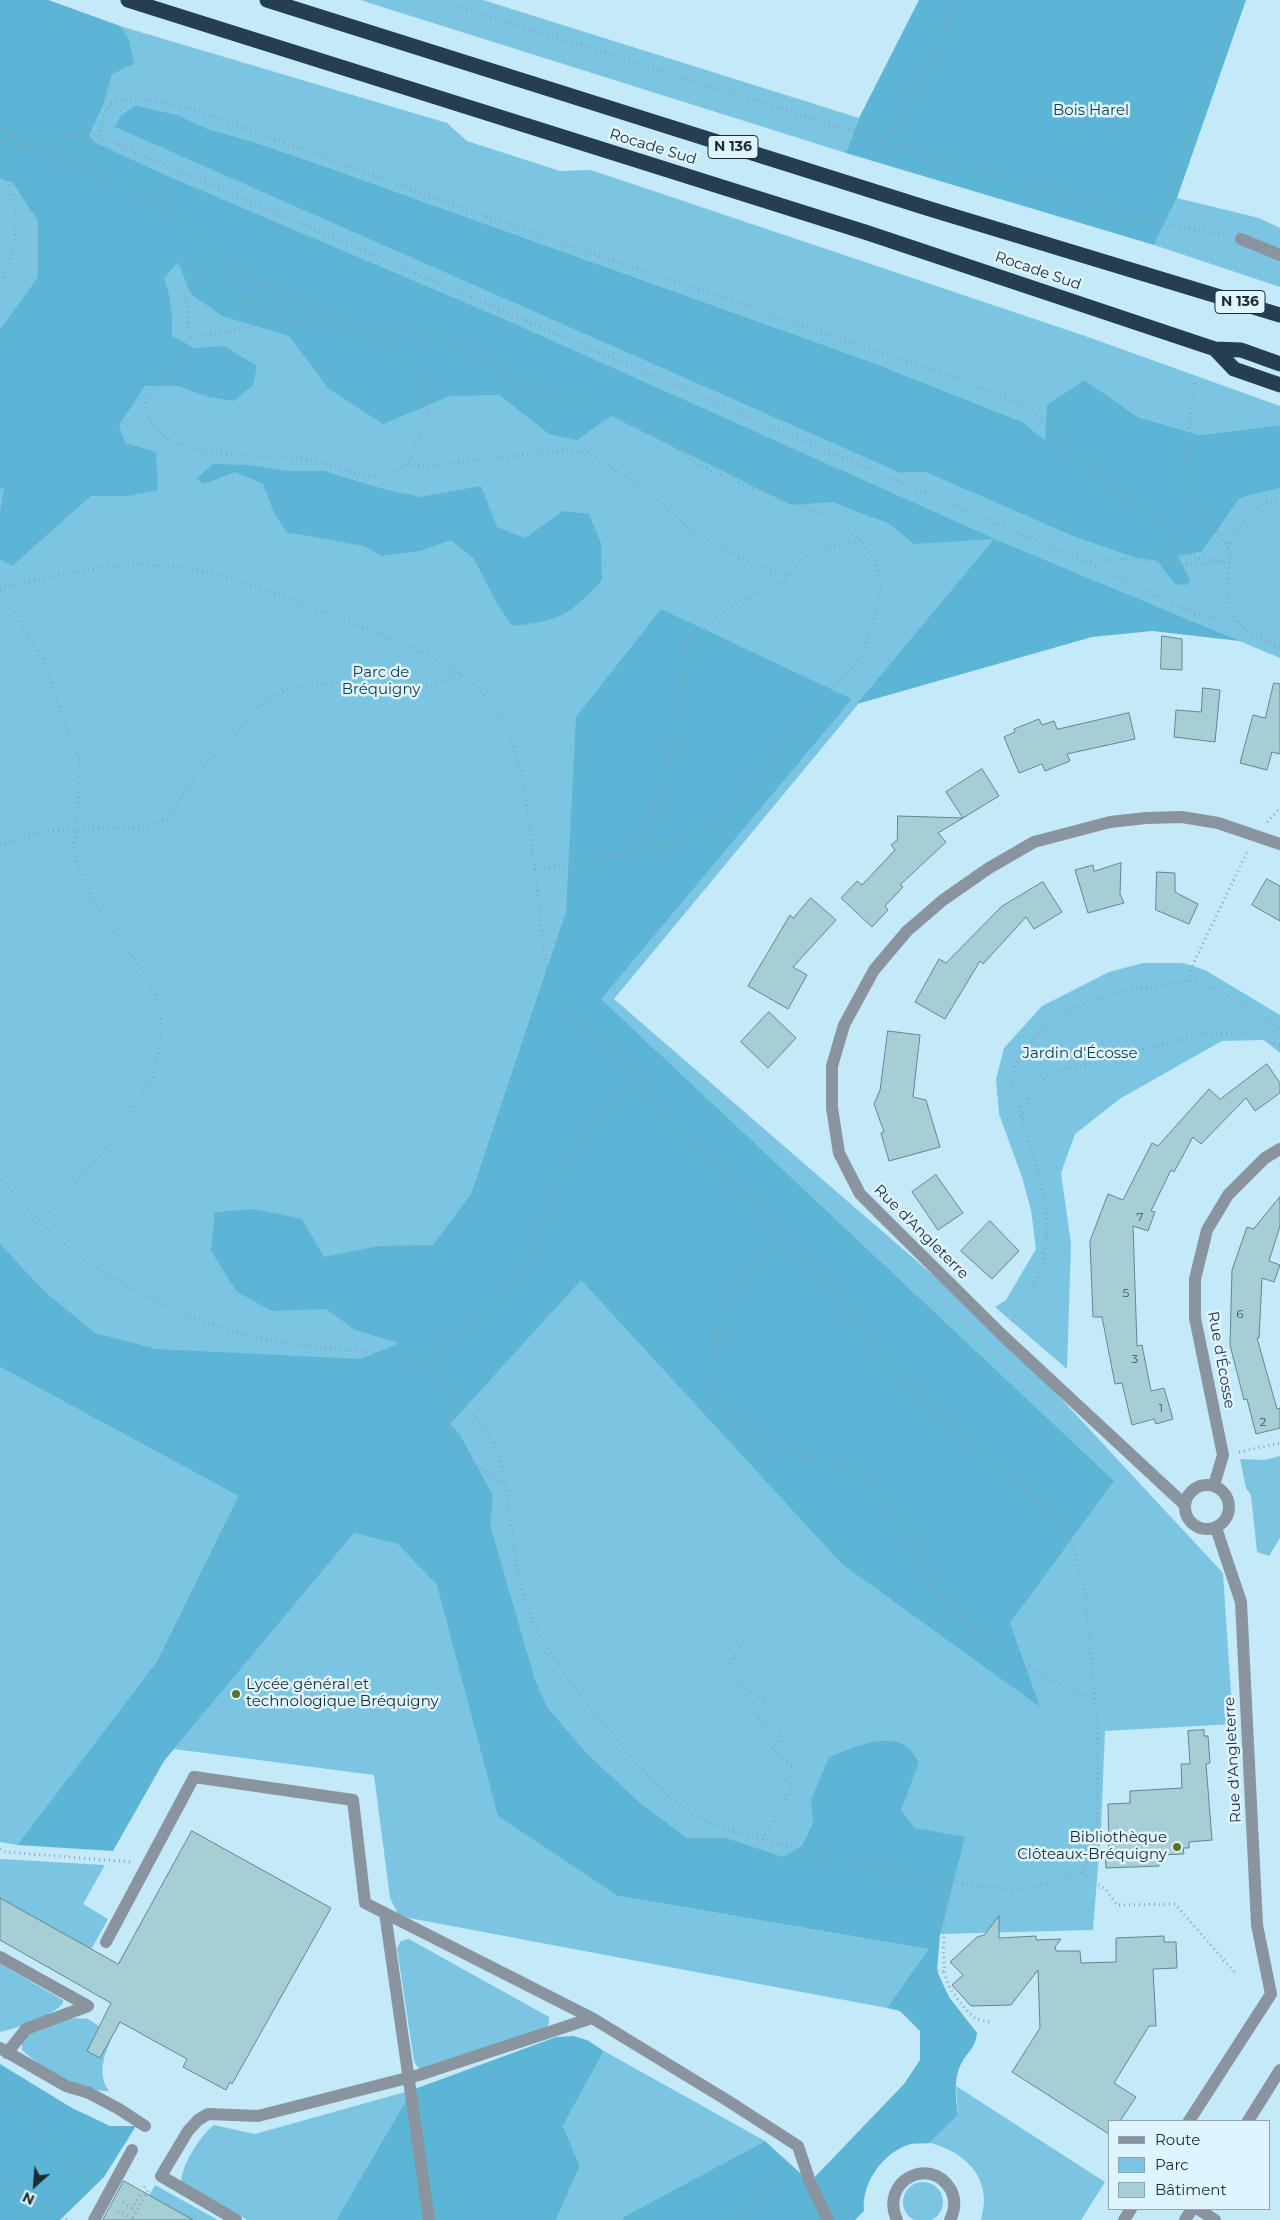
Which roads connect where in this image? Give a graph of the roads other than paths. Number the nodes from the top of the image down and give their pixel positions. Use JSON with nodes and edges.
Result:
{"nodes":[{"id":1,"x":128,"y":0,"type":"edge"},
{"id":2,"x":268,"y":0,"type":"edge"},
{"id":3,"x":1241,"y":239,"type":"road end"},
{"id":4,"x":1280,"y":254,"type":"edge"},
{"id":5,"x":1280,"y":314,"type":"edge"},
{"id":6,"x":1215,"y":349,"type":"junction"},
{"id":7,"x":1280,"y":364,"type":"edge"},
{"id":8,"x":1280,"y":385,"type":"edge"},
{"id":9,"x":1280,"y":844,"type":"edge"},
{"id":10,"x":1280,"y":1149,"type":"edge"},
{"id":11,"x":1214,"y":1485,"type":"junction"},
{"id":12,"x":1185,"y":1505,"type":"junction"},
{"id":13,"x":1216,"y":1528,"type":"junction"},
{"id":14,"x":385,"y":1913,"type":"junction"},
{"id":15,"x":106,"y":1942,"type":"dead end"},
{"id":16,"x":0,"y":1957,"type":"edge"},
{"id":17,"x":1276,"y":1996,"type":"edge"},
{"id":18,"x":592,"y":2018,"type":"junction"},
{"id":19,"x":3,"y":2051,"type":"edge"},
{"id":20,"x":1280,"y":2070,"type":"edge"},
{"id":21,"x":408,"y":2077,"type":"junction"},
{"id":22,"x":1190,"y":2120,"type":"edge"},
{"id":23,"x":1249,"y":2120,"type":"edge"},
{"id":24,"x":146,"y":2126,"type":"dead end"},
{"id":25,"x":132,"y":2150,"type":"dead end"},
{"id":26,"x":1200,"y":2210,"type":"edge"},
{"id":27,"x":94,"y":2220,"type":"edge"},
{"id":28,"x":236,"y":2220,"type":"edge"},
{"id":29,"x":429,"y":2220,"type":"edge"},
{"id":30,"x":828,"y":2220,"type":"edge"},
{"id":31,"x":898,"y":2220,"type":"edge"},
{"id":32,"x":950,"y":2220,"type":"edge"},
{"id":33,"x":1215,"y":2220,"type":"edge"}],
"edges":[{"from":1,"to":6,"type":"highway","name":"Rocade Sud"},
{"from":2,"to":5,"type":"highway","name":"Rocade Sud","number":"N 136"},
{"from":3,"to":4,"type":"street"},
{"from":6,"to":7,"type":"highway","name":"Rocade Sud"},
{"from":6,"to":8,"type":"highway"},
{"from":9,"to":12,"type":"street","name":"Rue d'Angleterre"},
{"from":10,"to":11,"type":"street","name":"Rue d'Écosse"},
{"from":11,"to":12,"type":"street"},
{"from":11,"to":13,"type":"street"},
{"from":12,"to":13,"type":"street"},
{"from":13,"to":17,"type":"street","name":"Rue d'Angleterre"},
{"from":14,"to":15,"type":"street"},
{"from":14,"to":18,"type":"street"},
{"from":14,"to":21,"type":"street"},
{"from":16,"to":19,"type":"street"},
{"from":17,"to":22,"type":"street"},
{"from":18,"to":21,"type":"street"},
{"from":18,"to":30,"type":"street"},
{"from":19,"to":24,"type":"street"},
{"from":20,"to":23,"type":"street"},
{"from":21,"to":28,"type":"street"},
{"from":21,"to":29,"type":"street"},
{"from":25,"to":27,"type":"street"},
{"from":26,"to":33,"type":"street"},
{"from":31,"to":32,"type":"street"}]}
